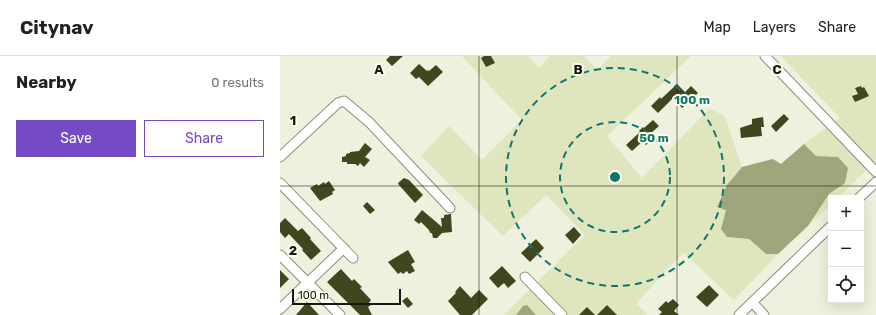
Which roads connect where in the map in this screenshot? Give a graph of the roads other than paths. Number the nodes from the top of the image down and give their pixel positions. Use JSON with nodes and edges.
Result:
{"nodes":[{"id":1,"x":765,"y":56,"type":"edge"},
{"id":2,"x":280,"y":157,"type":"edge"},
{"id":3,"x":876,"y":172,"type":"edge"},
{"id":4,"x":280,"y":182,"type":"edge"},
{"id":5,"x":876,"y":182,"type":"edge"},
{"id":6,"x":863,"y":195,"type":"edge"},
{"id":7,"x":450,"y":208,"type":"dead end"},
{"id":8,"x":828,"y":229,"type":"edge"},
{"id":9,"x":344,"y":248,"type":"junction"},
{"id":10,"x":280,"y":255,"type":"edge"},
{"id":11,"x":353,"y":258,"type":"dead end"},
{"id":12,"x":525,"y":277,"type":"dead end"},
{"id":13,"x":308,"y":282,"type":"junction"},
{"id":14,"x":752,"y":302,"type":"junction"},
{"id":15,"x":280,"y":309,"type":"edge"},
{"id":16,"x":340,"y":315,"type":"edge"},
{"id":17,"x":562,"y":315,"type":"edge"},
{"id":18,"x":739,"y":315,"type":"edge"},
{"id":19,"x":764,"y":315,"type":"edge"}],
"edges":[{"from":1,"to":3,"type":"street"},
{"from":2,"to":7,"type":"street"},
{"from":4,"to":9,"type":"street"},
{"from":5,"to":6,"type":"street"},
{"from":8,"to":14,"type":"street"},
{"from":9,"to":11,"type":"street"},
{"from":9,"to":13,"type":"street"},
{"from":10,"to":13,"type":"street"},
{"from":12,"to":17,"type":"street"},
{"from":13,"to":15,"type":"street"},
{"from":13,"to":16,"type":"street"},
{"from":14,"to":18,"type":"street"},
{"from":14,"to":19,"type":"street"}]}
